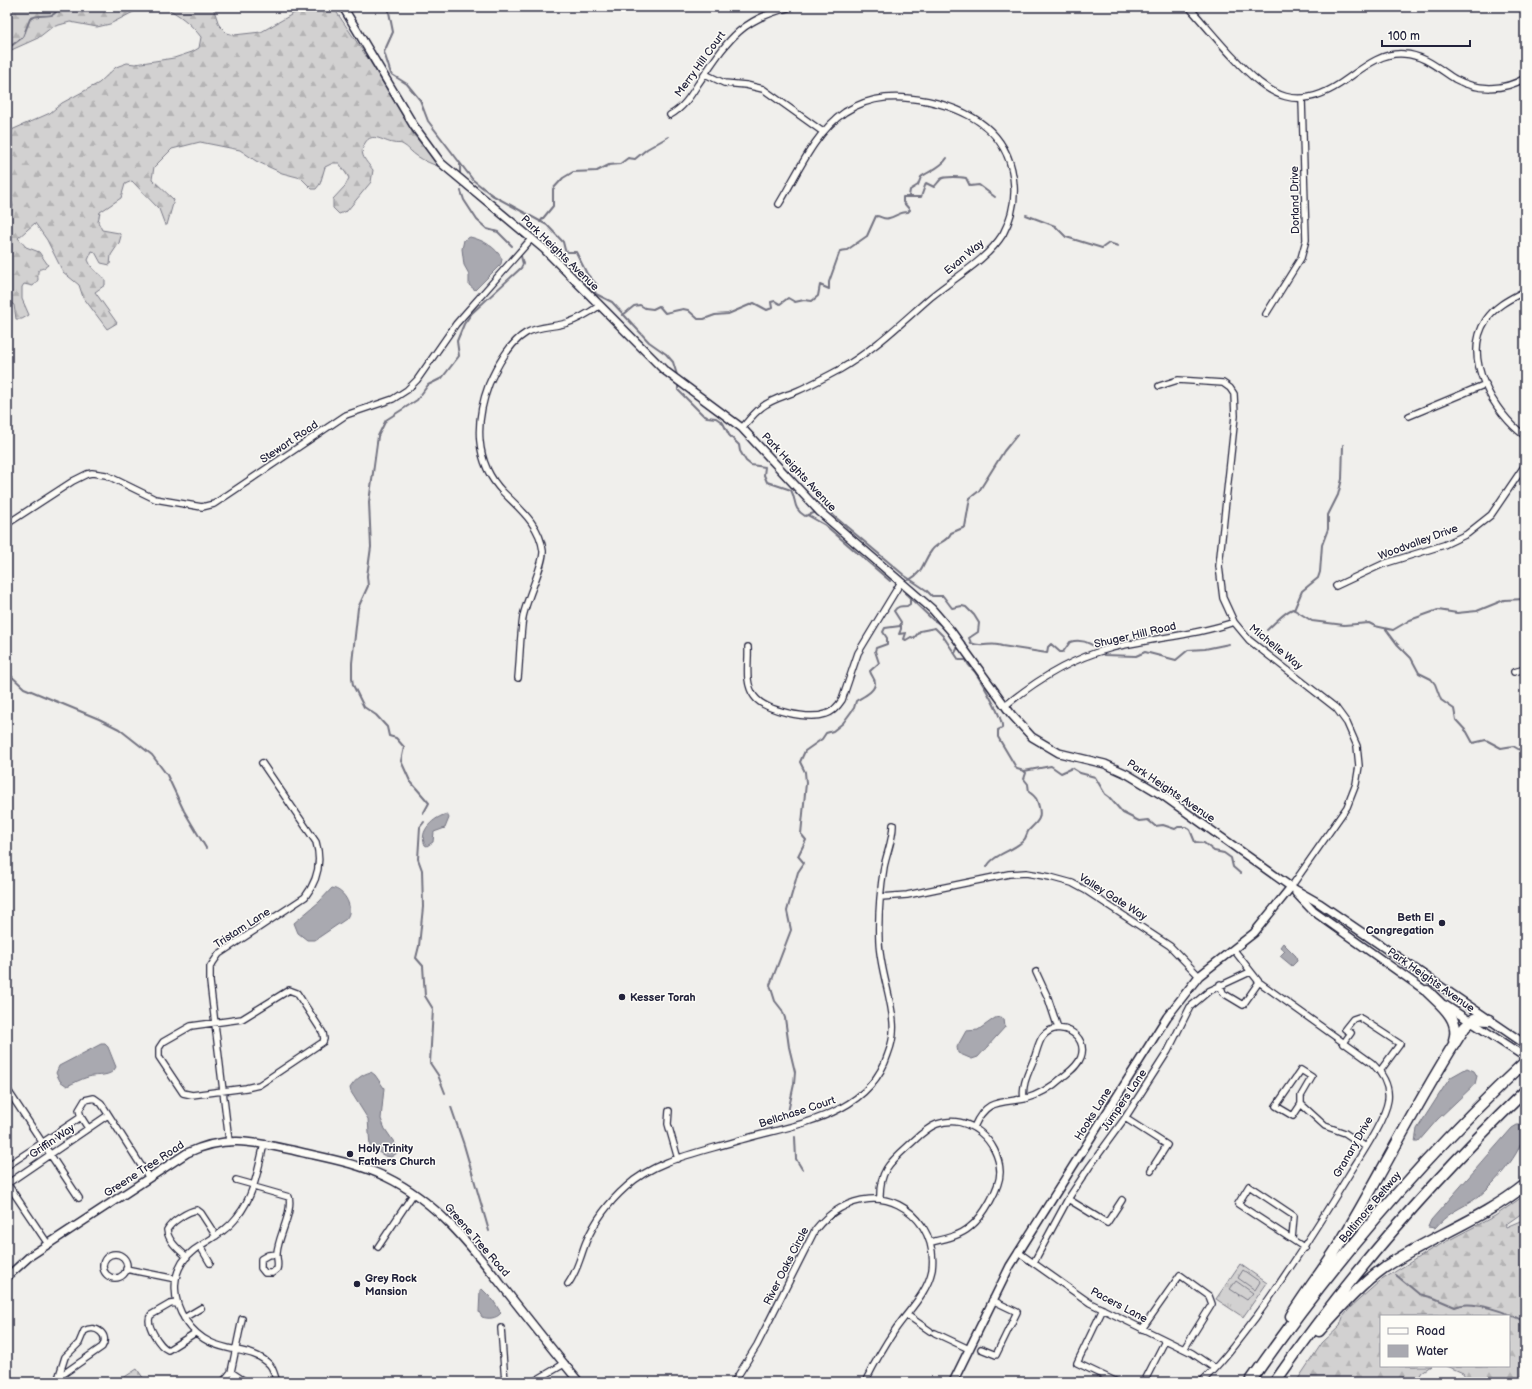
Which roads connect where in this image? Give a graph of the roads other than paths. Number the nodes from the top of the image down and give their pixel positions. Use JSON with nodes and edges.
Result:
{"nodes":[{"id":1,"x":343,"y":7,"type":"edge"},
{"id":2,"x":791,"y":7,"type":"edge"},
{"id":3,"x":1189,"y":7,"type":"edge"},
{"id":4,"x":705,"y":74,"type":"junction"},
{"id":5,"x":1525,"y":78,"type":"edge"},
{"id":6,"x":1302,"y":99,"type":"junction"},
{"id":7,"x":670,"y":115,"type":"dead end"},
{"id":8,"x":823,"y":132,"type":"junction"},
{"id":9,"x":779,"y":204,"type":"dead end"},
{"id":10,"x":532,"y":238,"type":"junction"},
{"id":11,"x":1525,"y":291,"type":"edge"},
{"id":12,"x":599,"y":306,"type":"junction"},
{"id":13,"x":1266,"y":314,"type":"dead end"},
{"id":14,"x":1486,"y":384,"type":"junction"},
{"id":15,"x":1159,"y":386,"type":"dead end"},
{"id":16,"x":1409,"y":416,"type":"dead end"},
{"id":17,"x":742,"y":428,"type":"junction"},
{"id":18,"x":1525,"y":436,"type":"edge"},
{"id":19,"x":1525,"y":465,"type":"edge"},
{"id":20,"x":7,"y":524,"type":"edge"},
{"id":21,"x":901,"y":582,"type":"junction"},
{"id":22,"x":1336,"y":586,"type":"dead end"},
{"id":23,"x":1234,"y":622,"type":"junction"},
{"id":24,"x":748,"y":647,"type":"dead end"},
{"id":25,"x":1525,"y":669,"type":"edge"},
{"id":26,"x":1514,"y":672,"type":"dead end"},
{"id":27,"x":518,"y":678,"type":"dead end"},
{"id":28,"x":1005,"y":706,"type":"junction"},
{"id":29,"x":262,"y":763,"type":"dead end"},
{"id":30,"x":893,"y":825,"type":"dead end"},
{"id":31,"x":1290,"y":887,"type":"junction"},
{"id":32,"x":881,"y":897,"type":"junction"},
{"id":33,"x":1327,"y":920,"type":"junction"},
{"id":34,"x":1355,"y":928,"type":"junction"},
{"id":35,"x":1234,"y":950,"type":"junction"},
{"id":36,"x":1373,"y":953,"type":"junction"},
{"id":37,"x":1036,"y":972,"type":"dead end"},
{"id":38,"x":1250,"y":972,"type":"junction"},
{"id":39,"x":1199,"y":976,"type":"junction"},
{"id":40,"x":1259,"y":982,"type":"junction"},
{"id":41,"x":1220,"y":984,"type":"junction"},
{"id":42,"x":1427,"y":991,"type":"junction"},
{"id":43,"x":1489,"y":1020,"type":"junction"},
{"id":44,"x":1470,"y":1022,"type":"junction"},
{"id":45,"x":215,"y":1024,"type":"junction"},
{"id":46,"x":1058,"y":1028,"type":"junction"},
{"id":47,"x":1343,"y":1044,"type":"junction"},
{"id":48,"x":1525,"y":1044,"type":"edge"},
{"id":49,"x":1452,"y":1045,"type":"junction"},
{"id":50,"x":1525,"y":1057,"type":"edge"},
{"id":51,"x":1525,"y":1062,"type":"edge"},
{"id":52,"x":1380,"y":1071,"type":"junction"},
{"id":53,"x":7,"y":1089,"type":"edge"},
{"id":54,"x":223,"y":1091,"type":"junction"},
{"id":55,"x":1525,"y":1091,"type":"edge"},
{"id":56,"x":1024,"y":1099,"type":"junction"},
{"id":57,"x":1302,"y":1104,"type":"junction"},
{"id":58,"x":670,"y":1111,"type":"dead end"},
{"id":59,"x":108,"y":1115,"type":"junction"},
{"id":60,"x":80,"y":1117,"type":"junction"},
{"id":61,"x":1125,"y":1118,"type":"junction"},
{"id":62,"x":974,"y":1127,"type":"junction"},
{"id":63,"x":88,"y":1128,"type":"junction"},
{"id":64,"x":229,"y":1141,"type":"junction"},
{"id":65,"x":42,"y":1143,"type":"junction"},
{"id":66,"x":264,"y":1144,"type":"junction"},
{"id":67,"x":1366,"y":1146,"type":"junction"},
{"id":68,"x":50,"y":1154,"type":"junction"},
{"id":69,"x":678,"y":1159,"type":"junction"},
{"id":70,"x":7,"y":1166,"type":"edge"},
{"id":71,"x":1151,"y":1170,"type":"dead end"},
{"id":72,"x":149,"y":1178,"type":"junction"},
{"id":73,"x":236,"y":1180,"type":"dead end"},
{"id":74,"x":7,"y":1183,"type":"edge"},
{"id":75,"x":1525,"y":1185,"type":"edge"},
{"id":76,"x":254,"y":1186,"type":"junction"},
{"id":77,"x":414,"y":1192,"type":"junction"},
{"id":78,"x":79,"y":1198,"type":"dead end"},
{"id":79,"x":880,"y":1199,"type":"junction"},
{"id":80,"x":1068,"y":1199,"type":"junction"},
{"id":81,"x":1122,"y":1200,"type":"dead end"},
{"id":82,"x":216,"y":1236,"type":"junction"},
{"id":83,"x":1292,"y":1239,"type":"junction"},
{"id":84,"x":931,"y":1242,"type":"junction"},
{"id":85,"x":48,"y":1244,"type":"junction"},
{"id":86,"x":200,"y":1246,"type":"junction"},
{"id":87,"x":378,"y":1247,"type":"dead end"},
{"id":88,"x":1305,"y":1248,"type":"junction"},
{"id":89,"x":1018,"y":1252,"type":"junction"},
{"id":90,"x":277,"y":1254,"type":"dead end"},
{"id":91,"x":187,"y":1257,"type":"junction"},
{"id":92,"x":1034,"y":1262,"type":"junction"},
{"id":93,"x":210,"y":1264,"type":"dead end"},
{"id":94,"x":126,"y":1269,"type":"junction"},
{"id":95,"x":7,"y":1278,"type":"edge"},
{"id":96,"x":176,"y":1279,"type":"junction"},
{"id":97,"x":568,"y":1284,"type":"dead end"},
{"id":98,"x":992,"y":1300,"type":"junction"},
{"id":99,"x":177,"y":1303,"type":"junction"},
{"id":100,"x":201,"y":1308,"type":"dead end"},
{"id":101,"x":1103,"y":1309,"type":"junction"},
{"id":102,"x":907,"y":1315,"type":"junction"},
{"id":103,"x":184,"y":1318,"type":"junction"},
{"id":104,"x":242,"y":1319,"type":"dead end"},
{"id":105,"x":501,"y":1328,"type":"dead end"},
{"id":106,"x":1142,"y":1329,"type":"junction"},
{"id":107,"x":195,"y":1333,"type":"junction"},
{"id":108,"x":1165,"y":1341,"type":"junction"},
{"id":109,"x":969,"y":1349,"type":"junction"},
{"id":110,"x":981,"y":1349,"type":"dead end"},
{"id":111,"x":1184,"y":1349,"type":"junction"},
{"id":112,"x":236,"y":1351,"type":"junction"},
{"id":113,"x":1266,"y":1359,"type":"junction"},
{"id":114,"x":564,"y":1364,"type":"junction"},
{"id":115,"x":1214,"y":1368,"type":"junction"},
{"id":116,"x":1283,"y":1371,"type":"junction"},
{"id":117,"x":231,"y":1372,"type":"junction"},
{"id":118,"x":58,"y":1379,"type":"edge"},
{"id":119,"x":224,"y":1382,"type":"edge"},
{"id":120,"x":246,"y":1382,"type":"edge"},
{"id":121,"x":277,"y":1382,"type":"edge"},
{"id":122,"x":506,"y":1382,"type":"edge"},
{"id":123,"x":533,"y":1382,"type":"edge"},
{"id":124,"x":579,"y":1382,"type":"edge"},
{"id":125,"x":734,"y":1382,"type":"edge"},
{"id":126,"x":865,"y":1382,"type":"edge"},
{"id":127,"x":954,"y":1382,"type":"edge"},
{"id":128,"x":1117,"y":1382,"type":"edge"},
{"id":129,"x":1144,"y":1382,"type":"edge"},
{"id":130,"x":1201,"y":1382,"type":"edge"},
{"id":131,"x":1250,"y":1382,"type":"edge"},
{"id":132,"x":1275,"y":1382,"type":"edge"}],
"edges":[{"from":1,"to":10,"type":"main road","name":"Park Heights Avenue"},
{"from":2,"to":4,"type":"street","name":"Merry Hill Court"},
{"from":3,"to":6,"type":"street"},
{"from":4,"to":7,"type":"street","name":"Merry Hill Court"},
{"from":4,"to":8,"type":"street"},
{"from":5,"to":6,"type":"street"},
{"from":6,"to":13,"type":"street","name":"Dorland Drive"},
{"from":8,"to":9,"type":"street","name":"Evan Way"},
{"from":8,"to":17,"type":"street","name":"Evan Way"},
{"from":10,"to":12,"type":"main road","name":"Park Heights Avenue"},
{"from":10,"to":20,"type":"street","name":"Stewart Road"},
{"from":11,"to":14,"type":"street"},
{"from":12,"to":17,"type":"main road","name":"Park Heights Avenue"},
{"from":12,"to":27,"type":"street"},
{"from":14,"to":16,"type":"street"},
{"from":14,"to":18,"type":"street"},
{"from":15,"to":23,"type":"street","name":"Michelle Way"},
{"from":17,"to":21,"type":"main road","name":"Park Heights Avenue"},
{"from":19,"to":22,"type":"street","name":"Woodvalley Drive"},
{"from":21,"to":24,"type":"street"},
{"from":21,"to":28,"type":"main road","name":"Park Heights Avenue"},
{"from":23,"to":28,"type":"street","name":"Shuger Hill Road"},
{"from":23,"to":31,"type":"street","name":"Michelle Way"},
{"from":25,"to":26,"type":"street"},
{"from":28,"to":31,"type":"main road","name":"Park Heights Avenue"},
{"from":29,"to":45,"type":"street","name":"Tristam Lane"},
{"from":30,"to":32,"type":"street","name":"Bellchase Court"},
{"from":31,"to":33,"type":"main road","name":"Park Heights Avenue"},
{"from":31,"to":34,"type":"main road","name":"Park Heights Avenue"},
{"from":31,"to":35,"type":"main road","name":"Hooks Lane"},
{"from":32,"to":39,"type":"street","name":"Valley Gate Way"},
{"from":32,"to":69,"type":"street","name":"Bellchase Court"},
{"from":33,"to":34,"type":"main road"},
{"from":33,"to":36,"type":"main road","name":"Park Heights Avenue"},
{"from":34,"to":36,"type":"main road"},
{"from":34,"to":43,"type":"main road","name":"Park Heights Avenue"},
{"from":35,"to":38,"type":"street","name":"Granary Drive"},
{"from":35,"to":39,"type":"main road","name":"Hooks Lane"},
{"from":36,"to":42,"type":"main road","name":"Park Heights Avenue"},
{"from":37,"to":46,"type":"street"},
{"from":38,"to":40,"type":"street","name":"Granary Drive"},
{"from":38,"to":41,"type":"street","name":"Jumpers Lane"},
{"from":39,"to":89,"type":"main road","name":"Hooks Lane"},
{"from":40,"to":41,"type":"street"},
{"from":40,"to":47,"type":"street","name":"Granary Drive"},
{"from":41,"to":61,"type":"street","name":"Jumpers Lane"},
{"from":42,"to":44,"type":"main road","name":"Park Heights Avenue"},
{"from":42,"to":49,"type":"highway"},
{"from":43,"to":44,"type":"highway"},
{"from":43,"to":48,"type":"main road","name":"Park Heights Avenue"},
{"from":44,"to":49,"type":"highway"},
{"from":44,"to":50,"type":"main road","name":"Park Heights Avenue"},
{"from":45,"to":54,"type":"street","name":"Tristam Lane"},
{"from":45,"to":54,"type":"street"},
{"from":45,"to":54,"type":"street"},
{"from":46,"to":56,"type":"street"},
{"from":46,"to":56,"type":"street"},
{"from":47,"to":52,"type":"street","name":"Granary Drive"},
{"from":47,"to":52,"type":"street"},
{"from":49,"to":113,"type":"highway"},
{"from":51,"to":113,"type":"highway","name":"Baltimore Beltway"},
{"from":52,"to":67,"type":"street","name":"Granary Drive"},
{"from":53,"to":65,"type":"street"},
{"from":54,"to":64,"type":"street","name":"Tristam Lane"},
{"from":55,"to":116,"type":"highway"},
{"from":56,"to":62,"type":"street"},
{"from":57,"to":57,"type":"street"},
{"from":57,"to":67,"type":"street"},
{"from":58,"to":69,"type":"street"},
{"from":59,"to":60,"type":"street","name":"Griffin Way"},
{"from":59,"to":63,"type":"street","name":"Griffin Way"},
{"from":59,"to":72,"type":"street","name":"Griffin Way"},
{"from":60,"to":63,"type":"street","name":"Griffin Way"},
{"from":60,"to":65,"type":"street","name":"Griffin Way"},
{"from":61,"to":71,"type":"street"},
{"from":61,"to":80,"type":"street","name":"Jumpers Lane"},
{"from":62,"to":79,"type":"street"},
{"from":62,"to":84,"type":"street"},
{"from":63,"to":68,"type":"street","name":"Griffin Way"},
{"from":64,"to":66,"type":"main road","name":"Greene Tree Road"},
{"from":64,"to":72,"type":"main road","name":"Greene Tree Road"},
{"from":65,"to":68,"type":"street"},
{"from":65,"to":70,"type":"street","name":"Griffin Way"},
{"from":66,"to":76,"type":"street"},
{"from":66,"to":77,"type":"main road","name":"Greene Tree Road"},
{"from":67,"to":88,"type":"street","name":"Granary Drive"},
{"from":68,"to":74,"type":"street","name":"Griffin Way"},
{"from":68,"to":78,"type":"street"},
{"from":69,"to":97,"type":"street","name":"Bellchase Court"},
{"from":72,"to":85,"type":"main road","name":"Greene Tree Road"},
{"from":73,"to":76,"type":"street"},
{"from":74,"to":85,"type":"street"},
{"from":75,"to":116,"type":"highway"},
{"from":76,"to":82,"type":"street"},
{"from":76,"to":90,"type":"street"},
{"from":77,"to":87,"type":"street"},
{"from":77,"to":114,"type":"main road","name":"Greene Tree Road"},
{"from":79,"to":84,"type":"street","name":"River Oaks Circle"},
{"from":79,"to":125,"type":"street","name":"River Oaks Circle"},
{"from":80,"to":81,"type":"street"},
{"from":80,"to":92,"type":"street","name":"Jumpers Lane"},
{"from":82,"to":86,"type":"street"},
{"from":82,"to":91,"type":"street"},
{"from":83,"to":83,"type":"street"},
{"from":83,"to":88,"type":"street"},
{"from":84,"to":102,"type":"street","name":"River Oaks Circle"},
{"from":85,"to":95,"type":"main road","name":"Greene Tree Road"},
{"from":86,"to":91,"type":"street"},
{"from":86,"to":93,"type":"street"},
{"from":88,"to":115,"type":"street","name":"Granary Drive"},
{"from":89,"to":92,"type":"street","name":"Pacers Lane"},
{"from":89,"to":98,"type":"main road","name":"Hooks Lane"},
{"from":91,"to":96,"type":"street"},
{"from":92,"to":101,"type":"street","name":"Pacers Lane"},
{"from":94,"to":94,"type":"street"},
{"from":94,"to":96,"type":"street"},
{"from":96,"to":99,"type":"street"},
{"from":98,"to":109,"type":"main road","name":"Hooks Lane"},
{"from":98,"to":110,"type":"street"},
{"from":99,"to":103,"type":"street"},
{"from":99,"to":107,"type":"street"},
{"from":100,"to":103,"type":"street"},
{"from":101,"to":106,"type":"street","name":"Pacers Lane"},
{"from":101,"to":128,"type":"street"},
{"from":102,"to":109,"type":"street"},
{"from":102,"to":126,"type":"street","name":"River Oaks Circle"},
{"from":103,"to":107,"type":"street"},
{"from":104,"to":112,"type":"street"},
{"from":105,"to":122,"type":"street"},
{"from":106,"to":108,"type":"street","name":"Pacers Lane"},
{"from":106,"to":111,"type":"street"},
{"from":107,"to":112,"type":"street"},
{"from":108,"to":111,"type":"street","name":"Pacers Lane"},
{"from":108,"to":129,"type":"street"},
{"from":109,"to":127,"type":"main road","name":"Hooks Lane"},
{"from":111,"to":115,"type":"street","name":"Pacers Lane"},
{"from":112,"to":117,"type":"street"},
{"from":112,"to":121,"type":"street"},
{"from":113,"to":131,"type":"highway","name":"Baltimore Beltway"},
{"from":114,"to":123,"type":"street"},
{"from":114,"to":124,"type":"main road","name":"Greene Tree Road"},
{"from":115,"to":130,"type":"street","name":"Granary Drive"},
{"from":116,"to":132,"type":"highway"},
{"from":117,"to":119,"type":"street"},
{"from":117,"to":120,"type":"street"},
{"from":118,"to":118,"type":"street"}]}
